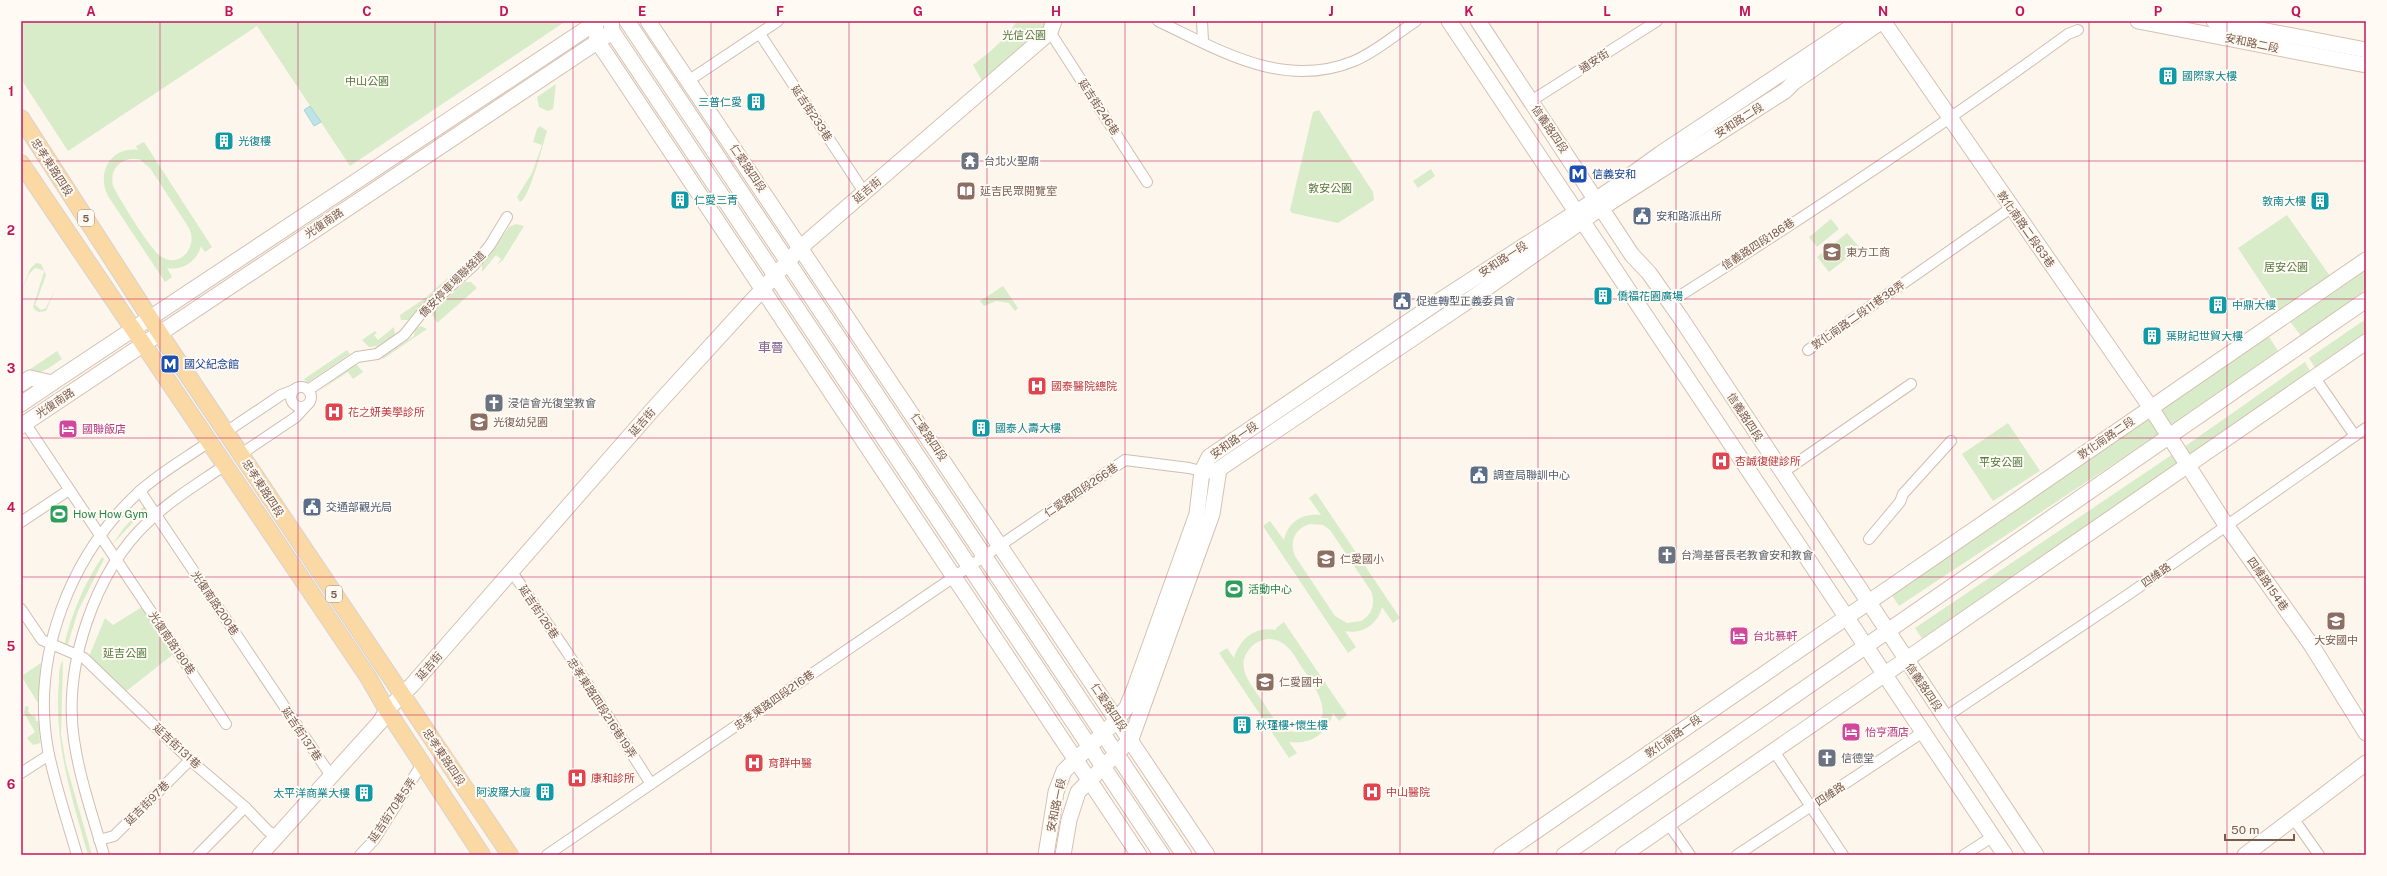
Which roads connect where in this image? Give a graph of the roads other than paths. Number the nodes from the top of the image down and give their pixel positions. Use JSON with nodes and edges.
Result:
{"nodes":[{"id":1,"x":596,"y":21,"type":"edge"},
{"id":2,"x":627,"y":21,"type":"edge"},
{"id":3,"x":648,"y":21,"type":"edge"},
{"id":4,"x":778,"y":21,"type":"edge"},
{"id":5,"x":1158,"y":21,"type":"edge"},
{"id":6,"x":1202,"y":21,"type":"edge"},
{"id":7,"x":1416,"y":21,"type":"edge"},
{"id":8,"x":1449,"y":21,"type":"edge"},
{"id":9,"x":1478,"y":21,"type":"edge"},
{"id":10,"x":1657,"y":21,"type":"edge"},
{"id":11,"x":1860,"y":21,"type":"edge"},
{"id":12,"x":1883,"y":21,"type":"edge"},
{"id":13,"x":2138,"y":21,"type":"edge"},
{"id":14,"x":2214,"y":21,"type":"edge"},
{"id":15,"x":612,"y":26,"type":"edge"},
{"id":16,"x":1052,"y":26,"type":"edge"},
{"id":17,"x":2247,"y":29,"type":"edge"},
{"id":18,"x":2078,"y":30,"type":"dead end"},
{"id":19,"x":760,"y":34,"type":"junction"},
{"id":20,"x":598,"y":41,"type":"junction"},
{"id":21,"x":1203,"y":42,"type":"junction"},
{"id":22,"x":2366,"y":50,"type":"edge"},
{"id":23,"x":2366,"y":65,"type":"edge"},
{"id":24,"x":688,"y":81,"type":"junction"},
{"id":25,"x":1531,"y":101,"type":"junction"},
{"id":26,"x":21,"y":118,"type":"edge"},
{"id":27,"x":1949,"y":118,"type":"junction"},
{"id":28,"x":21,"y":163,"type":"edge"},
{"id":29,"x":1147,"y":182,"type":"dead end"},
{"id":30,"x":864,"y":192,"type":"junction"},
{"id":31,"x":2011,"y":208,"type":"junction"},
{"id":32,"x":1589,"y":210,"type":"junction"},
{"id":33,"x":507,"y":217,"type":"dead end"},
{"id":34,"x":801,"y":247,"type":"junction"},
{"id":35,"x":2366,"y":260,"type":"edge"},
{"id":36,"x":789,"y":261,"type":"junction"},
{"id":37,"x":774,"y":276,"type":"junction"},
{"id":38,"x":761,"y":290,"type":"junction"},
{"id":39,"x":2366,"y":300,"type":"edge"},
{"id":40,"x":1670,"y":302,"type":"junction"},
{"id":41,"x":150,"y":318,"type":"junction"},
{"id":42,"x":133,"y":330,"type":"junction"},
{"id":43,"x":160,"y":333,"type":"junction"},
{"id":44,"x":2366,"y":342,"type":"edge"},
{"id":45,"x":143,"y":344,"type":"junction"},
{"id":46,"x":1808,"y":350,"type":"dead end"},
{"id":47,"x":2315,"y":378,"type":"junction"},
{"id":48,"x":52,"y":383,"type":"junction"},
{"id":49,"x":21,"y":384,"type":"edge"},
{"id":50,"x":1911,"y":384,"type":"dead end"},
{"id":51,"x":294,"y":390,"type":"junction"},
{"id":52,"x":308,"y":390,"type":"junction"},
{"id":53,"x":21,"y":404,"type":"edge"},
{"id":54,"x":306,"y":407,"type":"junction"},
{"id":55,"x":2151,"y":408,"type":"junction"},
{"id":56,"x":23,"y":425,"type":"edge"},
{"id":57,"x":2366,"y":428,"type":"edge"},
{"id":58,"x":226,"y":432,"type":"junction"},
{"id":59,"x":2169,"y":436,"type":"junction"},
{"id":60,"x":2355,"y":436,"type":"junction"},
{"id":61,"x":1951,"y":441,"type":"dead end"},
{"id":62,"x":209,"y":442,"type":"junction"},
{"id":63,"x":241,"y":454,"type":"junction"},
{"id":64,"x":225,"y":465,"type":"junction"},
{"id":65,"x":2188,"y":465,"type":"junction"},
{"id":66,"x":1209,"y":473,"type":"junction"},
{"id":67,"x":1782,"y":473,"type":"junction"},
{"id":68,"x":69,"y":490,"type":"junction"},
{"id":69,"x":140,"y":491,"type":"junction"},
{"id":70,"x":156,"y":515,"type":"junction"},
{"id":71,"x":21,"y":522,"type":"edge"},
{"id":72,"x":2226,"y":525,"type":"junction"},
{"id":73,"x":100,"y":536,"type":"junction"},
{"id":74,"x":1869,"y":539,"type":"dead end"},
{"id":75,"x":1000,"y":544,"type":"junction"},
{"id":76,"x":984,"y":556,"type":"junction"},
{"id":77,"x":117,"y":561,"type":"junction"},
{"id":78,"x":969,"y":566,"type":"junction"},
{"id":79,"x":512,"y":572,"type":"junction"},
{"id":80,"x":953,"y":577,"type":"junction"},
{"id":81,"x":1867,"y":603,"type":"junction"},
{"id":82,"x":21,"y":609,"type":"edge"},
{"id":83,"x":1846,"y":617,"type":"junction"},
{"id":84,"x":1887,"y":632,"type":"junction"},
{"id":85,"x":51,"y":644,"type":"junction"},
{"id":86,"x":1866,"y":646,"type":"junction"},
{"id":87,"x":567,"y":652,"type":"joint"},
{"id":88,"x":78,"y":656,"type":"junction"},
{"id":89,"x":1905,"y":660,"type":"junction"},
{"id":90,"x":1884,"y":674,"type":"junction"},
{"id":91,"x":274,"y":691,"type":"joint"},
{"id":92,"x":402,"y":695,"type":"junction"},
{"id":93,"x":387,"y":710,"type":"junction"},
{"id":94,"x":1944,"y":718,"type":"junction"},
{"id":95,"x":1117,"y":720,"type":"junction"},
{"id":96,"x":226,"y":724,"type":"dead end"},
{"id":97,"x":1923,"y":732,"type":"junction"},
{"id":98,"x":2366,"y":733,"type":"edge"},
{"id":99,"x":1104,"y":734,"type":"junction"},
{"id":100,"x":1131,"y":739,"type":"junction"},
{"id":101,"x":1090,"y":746,"type":"junction"},
{"id":102,"x":1774,"y":751,"type":"junction"},
{"id":103,"x":1116,"y":753,"type":"junction"},
{"id":104,"x":49,"y":755,"type":"junction"},
{"id":105,"x":1075,"y":759,"type":"junction"},
{"id":106,"x":190,"y":760,"type":"junction"},
{"id":107,"x":2366,"y":763,"type":"edge"},
{"id":108,"x":422,"y":764,"type":"junction"},
{"id":109,"x":1103,"y":765,"type":"junction"},
{"id":110,"x":21,"y":773,"type":"edge"},
{"id":111,"x":331,"y":776,"type":"junction"},
{"id":112,"x":1089,"y":780,"type":"junction"},
{"id":113,"x":651,"y":784,"type":"junction"},
{"id":114,"x":245,"y":807,"type":"junction"},
{"id":115,"x":1810,"y":807,"type":"junction"},
{"id":116,"x":2293,"y":818,"type":"junction"},
{"id":117,"x":1668,"y":823,"type":"junction"},
{"id":118,"x":277,"y":836,"type":"junction"},
{"id":119,"x":1992,"y":837,"type":"junction"},
{"id":120,"x":99,"y":840,"type":"junction"},
{"id":121,"x":2250,"y":853,"type":"edge"},
{"id":122,"x":77,"y":855,"type":"edge"},
{"id":123,"x":104,"y":855,"type":"edge"},
{"id":124,"x":198,"y":855,"type":"edge"},
{"id":125,"x":260,"y":855,"type":"edge"},
{"id":126,"x":360,"y":855,"type":"edge"},
{"id":127,"x":482,"y":855,"type":"edge"},
{"id":128,"x":510,"y":855,"type":"edge"},
{"id":129,"x":547,"y":855,"type":"edge"},
{"id":130,"x":1046,"y":855,"type":"edge"},
{"id":131,"x":1063,"y":855,"type":"edge"},
{"id":132,"x":1139,"y":855,"type":"edge"},
{"id":133,"x":1162,"y":855,"type":"edge"},
{"id":134,"x":1184,"y":855,"type":"edge"},
{"id":135,"x":1207,"y":855,"type":"edge"},
{"id":136,"x":1501,"y":855,"type":"edge"},
{"id":137,"x":1564,"y":855,"type":"edge"},
{"id":138,"x":1623,"y":855,"type":"edge"},
{"id":139,"x":1690,"y":855,"type":"edge"},
{"id":140,"x":1737,"y":855,"type":"edge"},
{"id":141,"x":1843,"y":855,"type":"edge"},
{"id":142,"x":1964,"y":855,"type":"edge"},
{"id":143,"x":2005,"y":855,"type":"edge"},
{"id":144,"x":2036,"y":855,"type":"edge"},
{"id":145,"x":2319,"y":855,"type":"edge"}],
"edges":[{"from":1,"to":20,"type":"main road"},
{"from":1,"to":41,"type":"main road","name":"光復南路"},
{"from":2,"to":15,"type":"main road","name":"光復南路"},
{"from":2,"to":36,"type":"main road","name":"仁愛路四段"},
{"from":3,"to":24,"type":"main road","name":"仁愛路四段"},
{"from":4,"to":19,"type":"street"},
{"from":5,"to":21,"type":"street"},
{"from":6,"to":21,"type":"street"},
{"from":7,"to":21,"type":"street"},
{"from":8,"to":32,"type":"main road","name":"信義路四段"},
{"from":9,"to":25,"type":"main road","name":"信義路四段"},
{"from":10,"to":25,"type":"street","name":"通安街"},
{"from":11,"to":32,"type":"main road","name":"安和路二段"},
{"from":12,"to":27,"type":"main road","name":"敦化南路二段63巷"},
{"from":12,"to":32,"type":"main road","name":"安和路二段"},
{"from":13,"to":17,"type":"main road","name":"安和路二段"},
{"from":14,"to":17,"type":"main road","name":"安和路二段"},
{"from":15,"to":20,"type":"main road","name":"光復南路"},
{"from":15,"to":37,"type":"main road"},
{"from":16,"to":29,"type":"street","name":"延吉街246巷"},
{"from":16,"to":30,"type":"main road","name":"延吉街"},
{"from":17,"to":22,"type":"main road","name":"安和路二段"},
{"from":17,"to":23,"type":"main road","name":"安和路二段"},
{"from":18,"to":27,"type":"street","name":"信義路四段186巷"},
{"from":19,"to":24,"type":"street"},
{"from":19,"to":30,"type":"street","name":"延吉街233巷"},
{"from":20,"to":38,"type":"main road"},
{"from":20,"to":43,"type":"main road","name":"光復南路"},
{"from":24,"to":34,"type":"main road","name":"仁愛路四段"},
{"from":25,"to":32,"type":"main road","name":"信義路四段"},
{"from":26,"to":41,"type":"main road","name":"忠孝東路四段","number":"5"},
{"from":27,"to":31,"type":"main road","name":"敦化南路二段63巷"},
{"from":27,"to":40,"type":"street","name":"信義路四段186巷"},
{"from":28,"to":42,"type":"main road","name":"忠孝東路四段","number":"5"},
{"from":30,"to":34,"type":"main road","name":"延吉街"},
{"from":31,"to":46,"type":"street","name":"敦化南路二段11巷38弄"},
{"from":31,"to":55,"type":"main road","name":"敦化南路二段63巷"},
{"from":32,"to":40,"type":"main road","name":"信義路四段"},
{"from":32,"to":66,"type":"main road","name":"安和路一段"},
{"from":32,"to":83,"type":"main road","name":"信義路四段"},
{"from":33,"to":52,"type":"street","name":"僑安停車場聯絡道"},
{"from":34,"to":36,"type":"main road","name":"延吉街"},
{"from":34,"to":75,"type":"main road","name":"仁愛路四段"},
{"from":35,"to":55,"type":"main road","name":"敦化南路二段"},
{"from":36,"to":37,"type":"main road","name":"延吉街"},
{"from":36,"to":76,"type":"main road","name":"仁愛路四段"},
{"from":37,"to":38,"type":"main road","name":"延吉街"},
{"from":37,"to":78,"type":"main road"},
{"from":38,"to":79,"type":"main road","name":"延吉街"},
{"from":38,"to":80,"type":"main road"},
{"from":39,"to":59,"type":"main road"},
{"from":40,"to":67,"type":"main road","name":"信義路四段"},
{"from":41,"to":42,"type":"main road","name":"光復南路"},
{"from":41,"to":43,"type":"main road","name":"忠孝東路四段","number":"5"},
{"from":42,"to":45,"type":"main road","name":"忠孝東路四段","number":"5"},
{"from":42,"to":48,"type":"main road","name":"光復南路"},
{"from":43,"to":45,"type":"main road","name":"光復南路"},
{"from":43,"to":58,"type":"main road","name":"忠孝東路四段","number":"5"},
{"from":44,"to":47,"type":"main road"},
{"from":45,"to":56,"type":"main road","name":"光復南路"},
{"from":45,"to":62,"type":"main road","name":"忠孝東路四段","number":"5"},
{"from":47,"to":60,"type":"street"},
{"from":47,"to":65,"type":"main road"},
{"from":48,"to":49,"type":"main road","name":"光復南路"},
{"from":48,"to":53,"type":"main road","name":"光復南路"},
{"from":50,"to":67,"type":"street"},
{"from":51,"to":52,"type":"street"},
{"from":51,"to":54,"type":"street"},
{"from":51,"to":58,"type":"street"},
{"from":52,"to":54,"type":"street"},
{"from":54,"to":63,"type":"street"},
{"from":55,"to":59,"type":"main road","name":"敦化南路二段63巷"},
{"from":55,"to":81,"type":"main road","name":"敦化南路二段"},
{"from":56,"to":68,"type":"street"},
{"from":57,"to":60,"type":"street","name":"四維路"},
{"from":58,"to":63,"type":"main road","name":"忠孝東路四段","number":"5"},
{"from":59,"to":65,"type":"main road","name":"四維路154巷"},
{"from":59,"to":84,"type":"main road"},
{"from":60,"to":72,"type":"street","name":"四維路"},
{"from":61,"to":74,"type":"street"},
{"from":62,"to":64,"type":"main road","name":"忠孝東路四段","number":"5"},
{"from":62,"to":69,"type":"street"},
{"from":63,"to":92,"type":"main road","name":"忠孝東路四段","number":"5"},
{"from":64,"to":70,"type":"street"},
{"from":64,"to":93,"type":"main road","name":"忠孝東路四段","number":"5"},
{"from":65,"to":72,"type":"main road","name":"四維路154巷"},
{"from":65,"to":89,"type":"main road"},
{"from":66,"to":75,"type":"street","name":"仁愛路四段266巷"},
{"from":66,"to":95,"type":"main road","name":"安和路一段"},
{"from":66,"to":100,"type":"main road","name":"安和路一段"},
{"from":67,"to":81,"type":"main road","name":"信義路四段"},
{"from":68,"to":71,"type":"street"},
{"from":68,"to":73,"type":"street"},
{"from":69,"to":70,"type":"street"},
{"from":69,"to":73,"type":"street"},
{"from":70,"to":77,"type":"street"},
{"from":70,"to":91,"type":"street","name":"光復南路200巷"},
{"from":72,"to":94,"type":"street","name":"四維路"},
{"from":72,"to":98,"type":"main road","name":"四維路154巷"},
{"from":73,"to":77,"type":"street"},
{"from":73,"to":85,"type":"street"},
{"from":75,"to":76,"type":"street","name":"忠孝東路四段216巷"},
{"from":75,"to":95,"type":"main road","name":"仁愛路四段"},
{"from":76,"to":78,"type":"street","name":"忠孝東路四段216巷"},
{"from":76,"to":99,"type":"main road","name":"仁愛路四段"},
{"from":77,"to":88,"type":"street"},
{"from":77,"to":96,"type":"street","name":"光復南路180巷"},
{"from":78,"to":80,"type":"street","name":"忠孝東路四段216巷"},
{"from":78,"to":101,"type":"main road"},
{"from":79,"to":87,"type":"street","name":"延吉街126巷"},
{"from":79,"to":92,"type":"main road","name":"延吉街"},
{"from":80,"to":105,"type":"main road"},
{"from":80,"to":113,"type":"street","name":"忠孝東路四段216巷"},
{"from":81,"to":83,"type":"main road","name":"敦化南路二段"},
{"from":81,"to":84,"type":"main road","name":"信義路四段"},
{"from":82,"to":85,"type":"street","name":"延吉街131巷"},
{"from":83,"to":86,"type":"main road","name":"信義路四段"},
{"from":83,"to":136,"type":"main road","name":"敦化南路一段"},
{"from":84,"to":86,"type":"main road"},
{"from":84,"to":89,"type":"main road","name":"信義路四段"},
{"from":85,"to":88,"type":"street","name":"延吉街131巷"},
{"from":85,"to":104,"type":"street"},
{"from":86,"to":90,"type":"main road","name":"信義路四段"},
{"from":86,"to":137,"type":"main road"},
{"from":87,"to":113,"type":"street","name":"忠孝東路四段216巷19弄"},
{"from":88,"to":106,"type":"street","name":"延吉街131巷"},
{"from":88,"to":120,"type":"street"},
{"from":89,"to":90,"type":"main road"},
{"from":89,"to":94,"type":"main road","name":"信義路四段"},
{"from":90,"to":97,"type":"main road","name":"信義路四段"},
{"from":90,"to":102,"type":"main road"},
{"from":91,"to":111,"type":"street","name":"延吉街137巷"},
{"from":92,"to":93,"type":"main road","name":"延吉街"},
{"from":92,"to":128,"type":"main road","name":"忠孝東路四段","number":"5"},
{"from":93,"to":108,"type":"main road","name":"忠孝東路四段","number":"5"},
{"from":93,"to":111,"type":"main road","name":"延吉街"},
{"from":94,"to":144,"type":"main road","name":"信義路四段"},
{"from":95,"to":99,"type":"main road","name":"安和路一段"},
{"from":95,"to":100,"type":"main road","name":"仁愛路四段"},
{"from":97,"to":115,"type":"street","name":"四維路"},
{"from":97,"to":119,"type":"main road","name":"信義路四段"},
{"from":99,"to":101,"type":"main road","name":"安和路一段"},
{"from":99,"to":103,"type":"main road","name":"仁愛路四段"},
{"from":100,"to":103,"type":"main road","name":"安和路一段"},
{"from":100,"to":135,"type":"main road","name":"仁愛路四段"},
{"from":101,"to":105,"type":"main road","name":"安和路一段"},
{"from":101,"to":109,"type":"main road"},
{"from":102,"to":115,"type":"street"},
{"from":102,"to":117,"type":"main road"},
{"from":103,"to":109,"type":"main road","name":"安和路一段"},
{"from":103,"to":134,"type":"main road","name":"仁愛路四段"},
{"from":104,"to":110,"type":"street"},
{"from":104,"to":122,"type":"street"},
{"from":105,"to":112,"type":"main road"},
{"from":105,"to":130,"type":"main road","name":"安和路一段"},
{"from":106,"to":114,"type":"street","name":"延吉街131巷"},
{"from":106,"to":120,"type":"street","name":"延吉街97巷"},
{"from":107,"to":116,"type":"main road"},
{"from":108,"to":126,"type":"street","name":"延吉街70巷5弄"},
{"from":108,"to":127,"type":"main road","name":"忠孝東路四段","number":"5"},
{"from":109,"to":112,"type":"main road","name":"安和路一段"},
{"from":109,"to":133,"type":"main road"},
{"from":111,"to":118,"type":"main road","name":"延吉街"},
{"from":112,"to":131,"type":"main road","name":"安和路一段"},
{"from":112,"to":132,"type":"main road"},
{"from":113,"to":129,"type":"street","name":"忠孝東路四段216巷"},
{"from":114,"to":118,"type":"street","name":"延吉街131巷"},
{"from":114,"to":124,"type":"street"},
{"from":115,"to":140,"type":"street","name":"四維路"},
{"from":115,"to":141,"type":"street"},
{"from":116,"to":121,"type":"main road"},
{"from":116,"to":145,"type":"street"},
{"from":117,"to":138,"type":"main road"},
{"from":117,"to":139,"type":"street"},
{"from":118,"to":125,"type":"main road","name":"延吉街"},
{"from":119,"to":142,"type":"street"},
{"from":119,"to":143,"type":"main road","name":"信義路四段"},
{"from":120,"to":123,"type":"street"}]}
